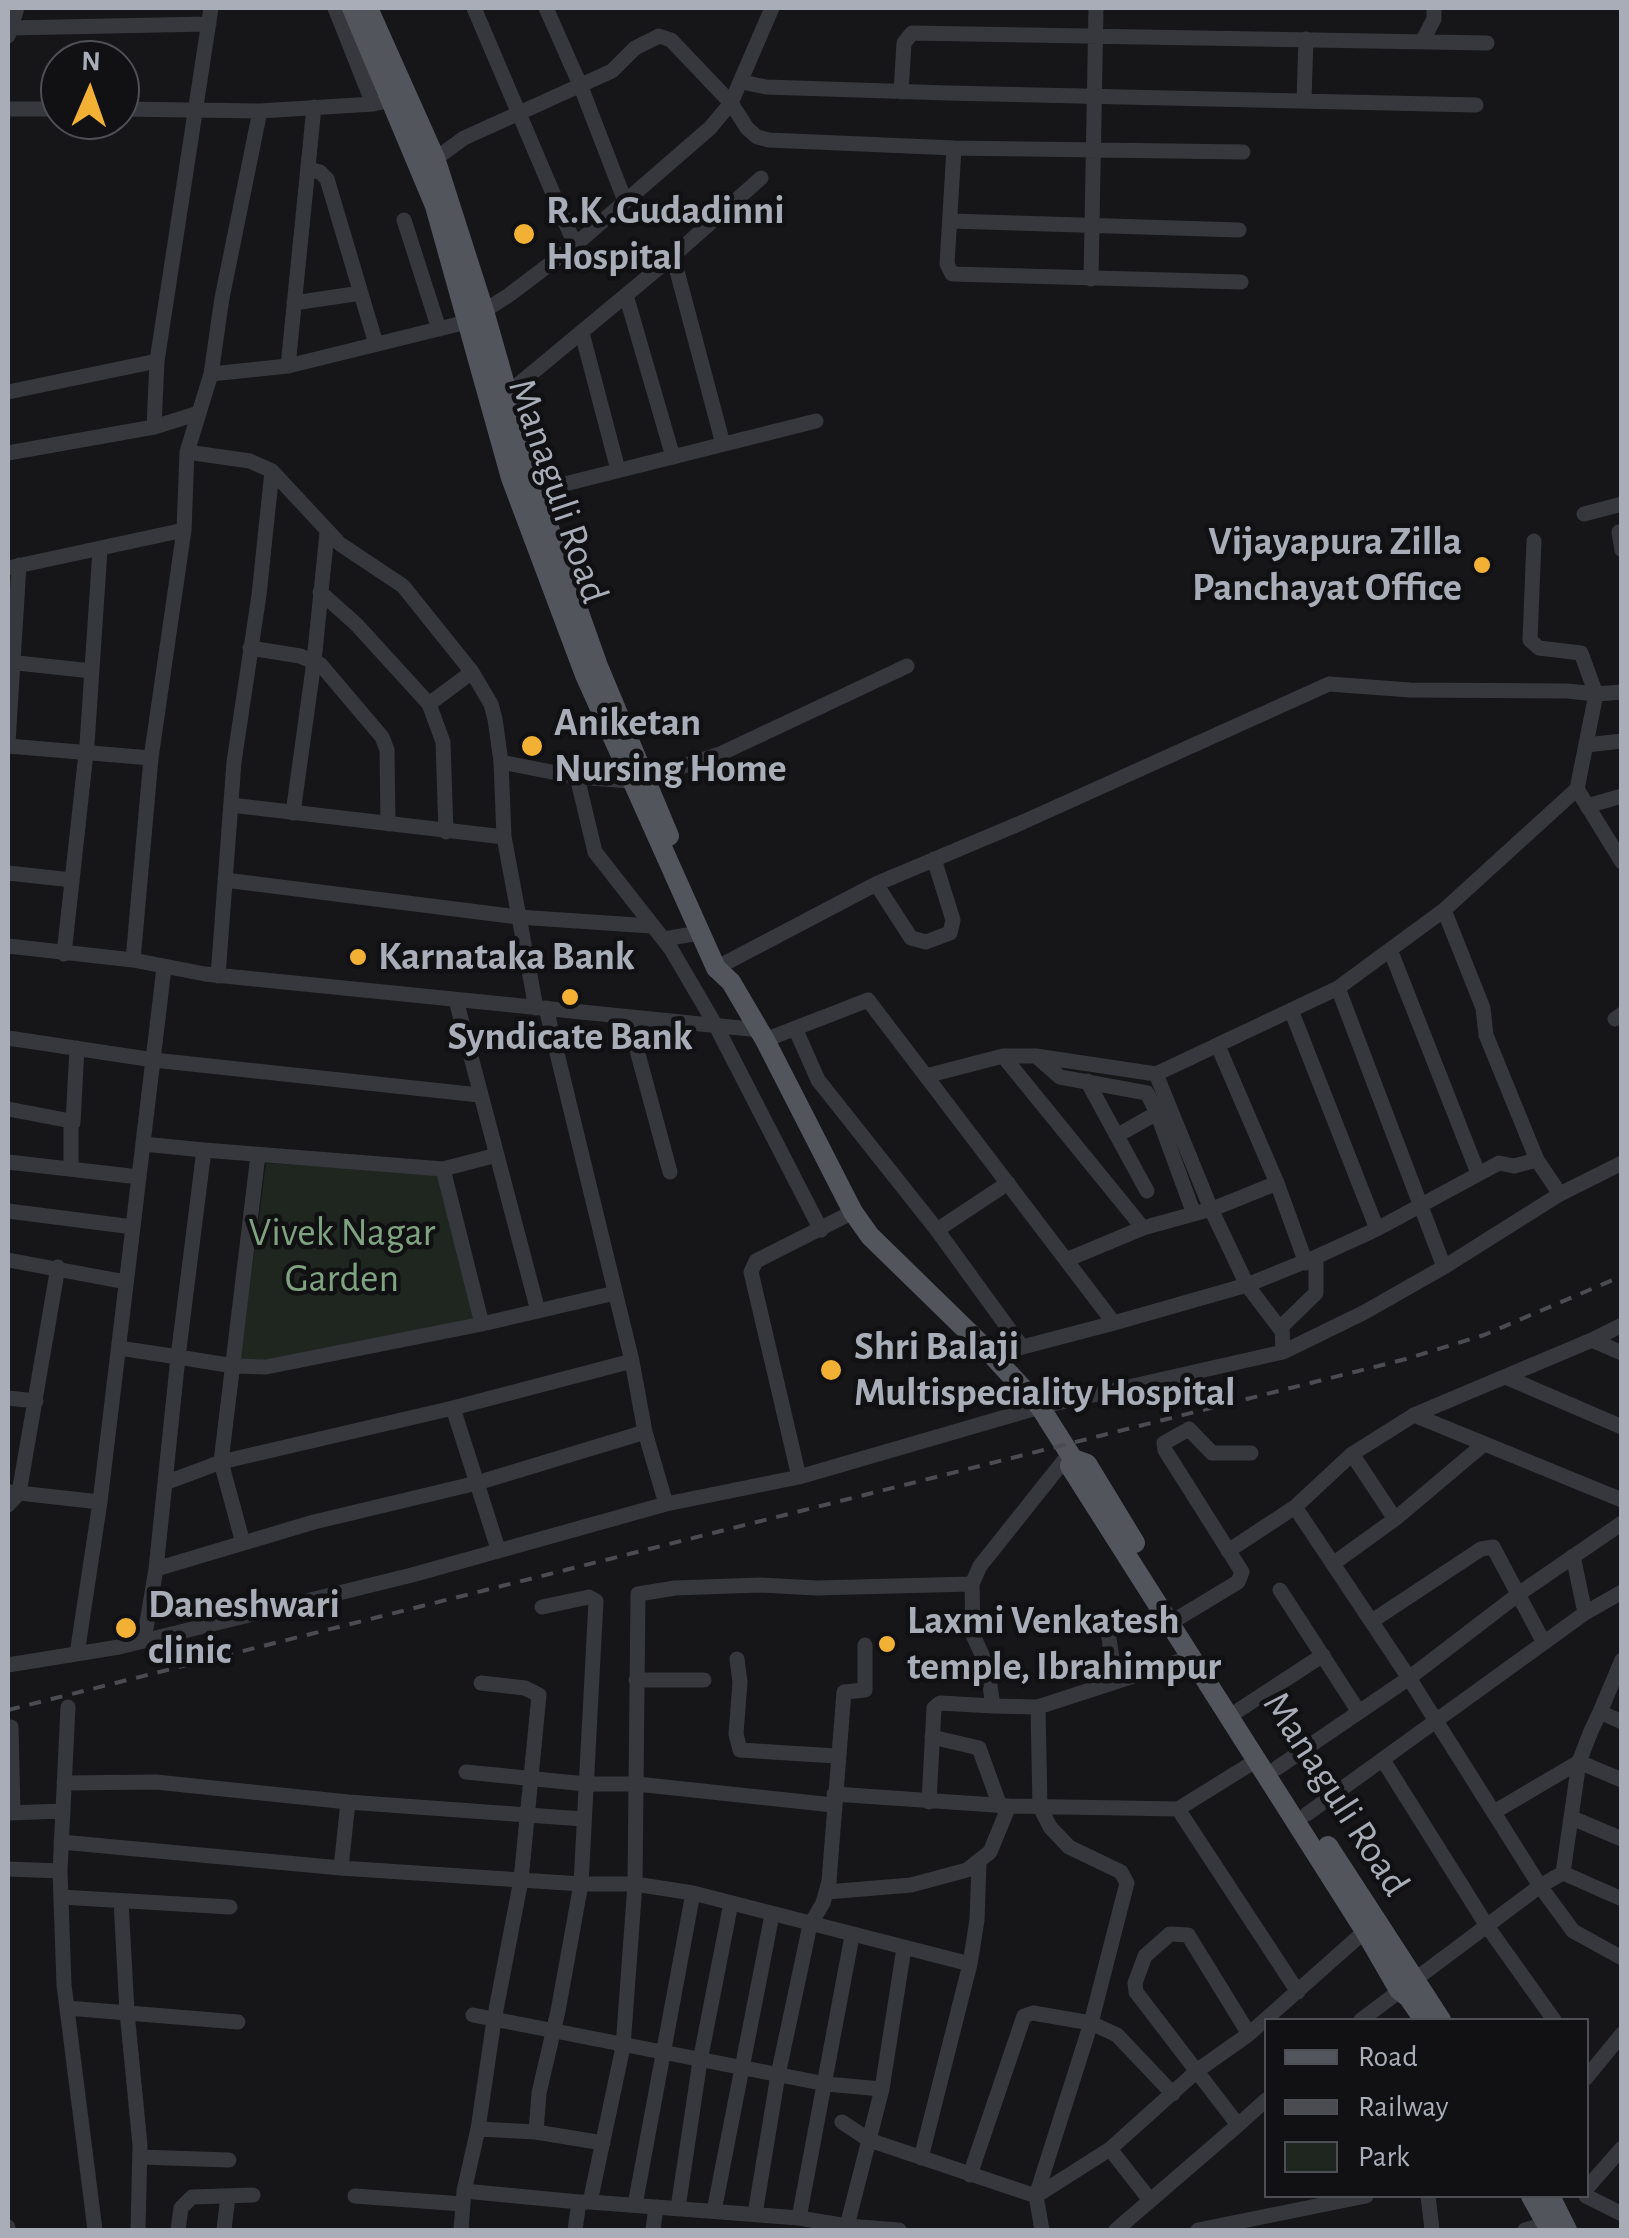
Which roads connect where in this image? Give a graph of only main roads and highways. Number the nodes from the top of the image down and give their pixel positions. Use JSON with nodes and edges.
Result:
{"nodes":[{"id":1,"x":354,"y":8,"type":"edge"},
{"id":2,"x":475,"y":316,"type":"junction"},
{"id":3,"x":639,"y":780,"type":"junction"},
{"id":4,"x":725,"y":971,"type":"junction"},
{"id":5,"x":1072,"y":1456,"type":"junction"},
{"id":6,"x":1406,"y":1984,"type":"junction"},
{"id":7,"x":1423,"y":2018,"type":"edge"},
{"id":8,"x":1439,"y":2018,"type":"edge"},
{"id":9,"x":1532,"y":2198,"type":"edge"},
{"id":10,"x":1550,"y":2198,"type":"edge"},
{"id":11,"x":1554,"y":2228,"type":"edge"}],
"edges":[{"from":1,"to":2,"type":"main road","name":"Managuli Road"},
{"from":2,"to":3,"type":"main road","name":"Managuli Road"},
{"from":2,"to":3,"type":"main road","name":"Managuli Road"},
{"from":3,"to":4,"type":"main road","name":"Managuli Road"},
{"from":3,"to":4,"type":"main road","name":"Managuli Road"},
{"from":4,"to":5,"type":"main road","name":"Managuli Road"},
{"from":5,"to":6,"type":"main road","name":"Managuli Road"},
{"from":5,"to":6,"type":"main road","name":"Managuli Road"},
{"from":6,"to":7,"type":"main road","name":"Managuli Road"},
{"from":6,"to":8,"type":"main road","name":"Managuli Road"},
{"from":9,"to":11,"type":"main road"},
{"from":10,"to":11,"type":"main road"}]}
